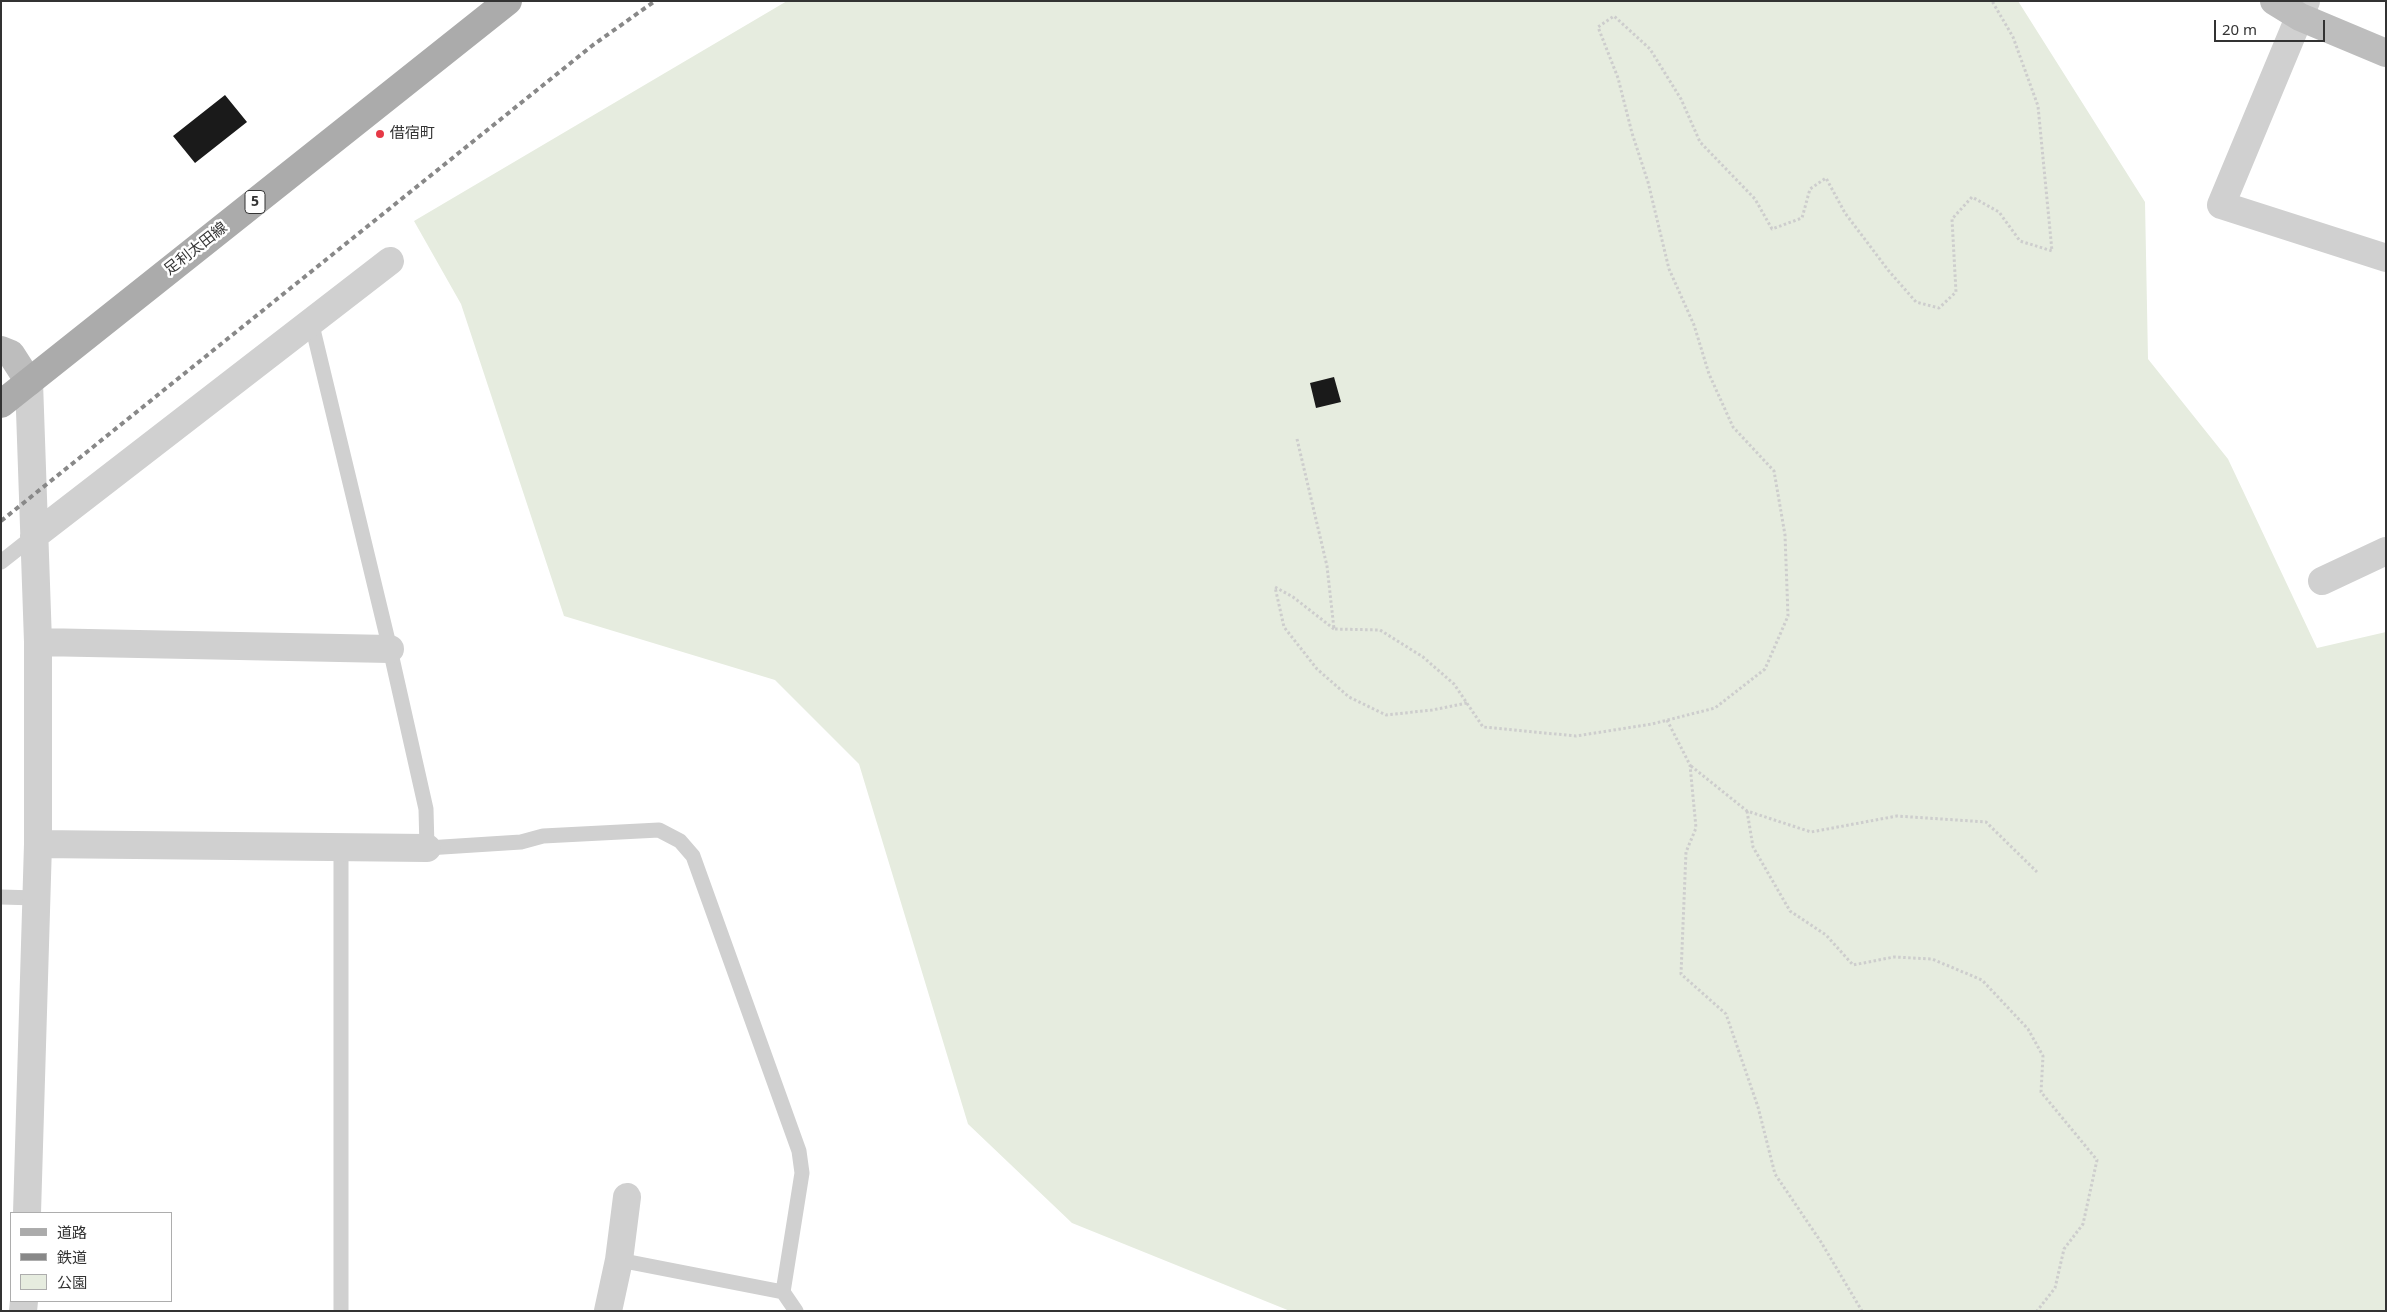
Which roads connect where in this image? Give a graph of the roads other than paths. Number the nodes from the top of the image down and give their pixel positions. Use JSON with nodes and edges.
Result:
{"nodes":[{"id":1,"x":2274,"y":1,"type":"edge"},
{"id":2,"x":498,"y":3,"type":"edge"},
{"id":3,"x":2303,"y":9,"type":"edge"},
{"id":4,"x":2386,"y":53,"type":"edge"},
{"id":5,"x":2386,"y":258,"type":"edge"},
{"id":6,"x":390,"y":261,"type":"dead end"},
{"id":7,"x":311,"y":321,"type":"junction"},
{"id":8,"x":1,"y":350,"type":"edge"},
{"id":9,"x":29,"y":382,"type":"junction"},
{"id":10,"x":1,"y":404,"type":"edge"},
{"id":11,"x":34,"y":536,"type":"junction"},
{"id":12,"x":2386,"y":550,"type":"edge"},
{"id":13,"x":1,"y":562,"type":"edge"},
{"id":14,"x":2322,"y":582,"type":"dead end"},
{"id":15,"x":38,"y":642,"type":"junction"},
{"id":16,"x":390,"y":649,"type":"junction"},
{"id":17,"x":38,"y":844,"type":"junction"},
{"id":18,"x":341,"y":848,"type":"junction"},
{"id":19,"x":427,"y":848,"type":"junction"},
{"id":20,"x":1,"y":897,"type":"edge"},
{"id":21,"x":36,"y":898,"type":"junction"},
{"id":22,"x":627,"y":1197,"type":"dead end"},
{"id":23,"x":26,"y":1212,"type":"edge"},
{"id":24,"x":619,"y":1260,"type":"junction"},
{"id":25,"x":783,"y":1292,"type":"junction"},
{"id":26,"x":341,"y":1311,"type":"edge"},
{"id":27,"x":608,"y":1311,"type":"edge"},
{"id":28,"x":796,"y":1311,"type":"edge"}],
"edges":[{"from":1,"to":3,"type":"street"},
{"from":2,"to":9,"type":"main road","name":"足利太田線","number":"5"},
{"from":3,"to":4,"type":"street"},
{"from":3,"to":5,"type":"street"},
{"from":6,"to":7,"type":"street"},
{"from":7,"to":11,"type":"street"},
{"from":7,"to":16,"type":"lane"},
{"from":8,"to":9,"type":"street"},
{"from":9,"to":10,"type":"main road","name":"足利太田線","number":"5"},
{"from":9,"to":11,"type":"street"},
{"from":11,"to":13,"type":"lane"},
{"from":11,"to":15,"type":"street"},
{"from":12,"to":14,"type":"street"},
{"from":15,"to":16,"type":"street"},
{"from":15,"to":17,"type":"street"},
{"from":16,"to":19,"type":"lane"},
{"from":17,"to":18,"type":"street"},
{"from":17,"to":21,"type":"street"},
{"from":18,"to":19,"type":"street"},
{"from":18,"to":26,"type":"lane"},
{"from":19,"to":25,"type":"lane"},
{"from":20,"to":21,"type":"lane"},
{"from":21,"to":23,"type":"street"},
{"from":22,"to":24,"type":"street"},
{"from":24,"to":25,"type":"lane"},
{"from":24,"to":27,"type":"street"},
{"from":25,"to":28,"type":"lane"}]}
